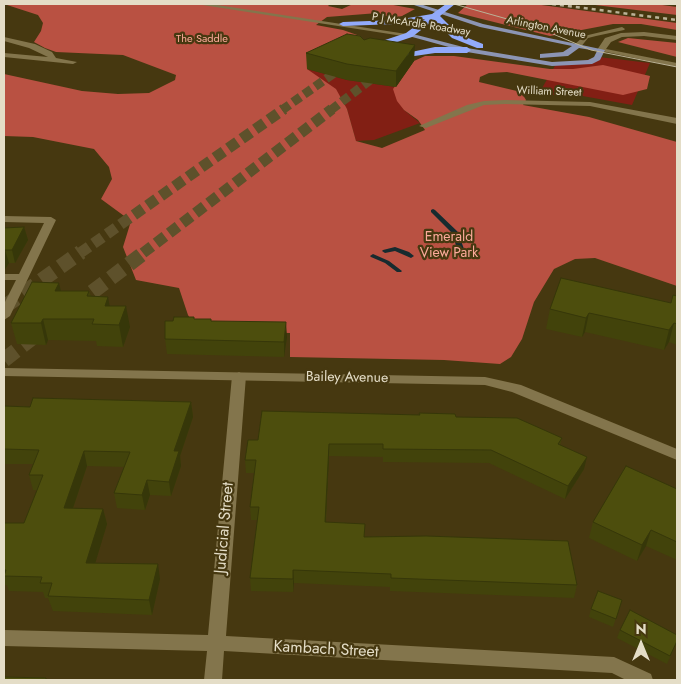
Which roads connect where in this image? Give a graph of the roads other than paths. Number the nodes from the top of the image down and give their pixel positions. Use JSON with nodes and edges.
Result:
{"nodes":[{"id":1,"x":199,"y":4,"type":"edge"},
{"id":2,"x":414,"y":4,"type":"edge"},
{"id":3,"x":451,"y":4,"type":"edge"},
{"id":4,"x":435,"y":16,"type":"junction"},
{"id":5,"x":343,"y":24,"type":"junction"},
{"id":6,"x":677,"y":34,"type":"edge"},
{"id":7,"x":410,"y":35,"type":"junction"},
{"id":8,"x":677,"y":38,"type":"edge"},
{"id":9,"x":4,"y":39,"type":"edge"},
{"id":10,"x":480,"y":46,"type":"junction"},
{"id":11,"x":577,"y":46,"type":"junction"},
{"id":12,"x":603,"y":47,"type":"junction"},
{"id":13,"x":467,"y":50,"type":"junction"},
{"id":14,"x":365,"y":51,"type":"edge"},
{"id":15,"x":4,"y":55,"type":"edge"},
{"id":16,"x":53,"y":59,"type":"junction"},
{"id":17,"x":74,"y":62,"type":"dead end"},
{"id":18,"x":677,"y":64,"type":"edge"},
{"id":19,"x":677,"y":121,"type":"edge"},
{"id":20,"x":423,"y":126,"type":"dead end"},
{"id":21,"x":4,"y":219,"type":"edge"},
{"id":22,"x":4,"y":277,"type":"edge"},
{"id":23,"x":23,"y":277,"type":"junction"},
{"id":24,"x":4,"y":316,"type":"edge"},
{"id":25,"x":4,"y":372,"type":"edge"},
{"id":26,"x":239,"y":376,"type":"junction"},
{"id":27,"x":677,"y":454,"type":"edge"},
{"id":28,"x":4,"y":638,"type":"edge"},
{"id":29,"x":215,"y":643,"type":"junction"},
{"id":30,"x":212,"y":680,"type":"edge"},
{"id":31,"x":644,"y":680,"type":"edge"}],
"edges":[{"from":1,"to":5,"type":"street","name":"P J McArdle Roadway"},
{"from":2,"to":11,"type":"main road","name":"Arlington Avenue"},
{"from":3,"to":4,"type":"highway"},
{"from":4,"to":5,"type":"highway"},
{"from":4,"to":7,"type":"highway"},
{"from":4,"to":10,"type":"highway"},
{"from":5,"to":7,"type":"street","name":"P J McArdle Roadway"},
{"from":6,"to":11,"type":"street"},
{"from":7,"to":10,"type":"main road","name":"P J McArdle Roadway"},
{"from":7,"to":13,"type":"main road","name":"P J McArdle Roadway"},
{"from":7,"to":13,"type":"highway"},
{"from":7,"to":14,"type":"highway"},
{"from":8,"to":12,"type":"street","name":"P J McArdle Roadway"},
{"from":9,"to":16,"type":"street"},
{"from":10,"to":11,"type":"main road","name":"P J McArdle Roadway"},
{"from":11,"to":12,"type":"main road","name":"Arlington Avenue"},
{"from":12,"to":13,"type":"main road","name":"P J McArdle Roadway"},
{"from":12,"to":18,"type":"street","name":"Arlington Avenue"},
{"from":15,"to":16,"type":"street"},
{"from":16,"to":17,"type":"street"},
{"from":19,"to":20,"type":"street","name":"William Street"},
{"from":21,"to":23,"type":"street"},
{"from":22,"to":23,"type":"street"},
{"from":23,"to":24,"type":"street"},
{"from":25,"to":26,"type":"street","name":"Bailey Avenue"},
{"from":26,"to":27,"type":"street","name":"Bailey Avenue"},
{"from":26,"to":29,"type":"street","name":"Judicial Street"},
{"from":28,"to":29,"type":"street","name":"Kambach Street"},
{"from":29,"to":30,"type":"street","name":"Judicial Street"},
{"from":29,"to":31,"type":"street","name":"Kambach Street"}]}
